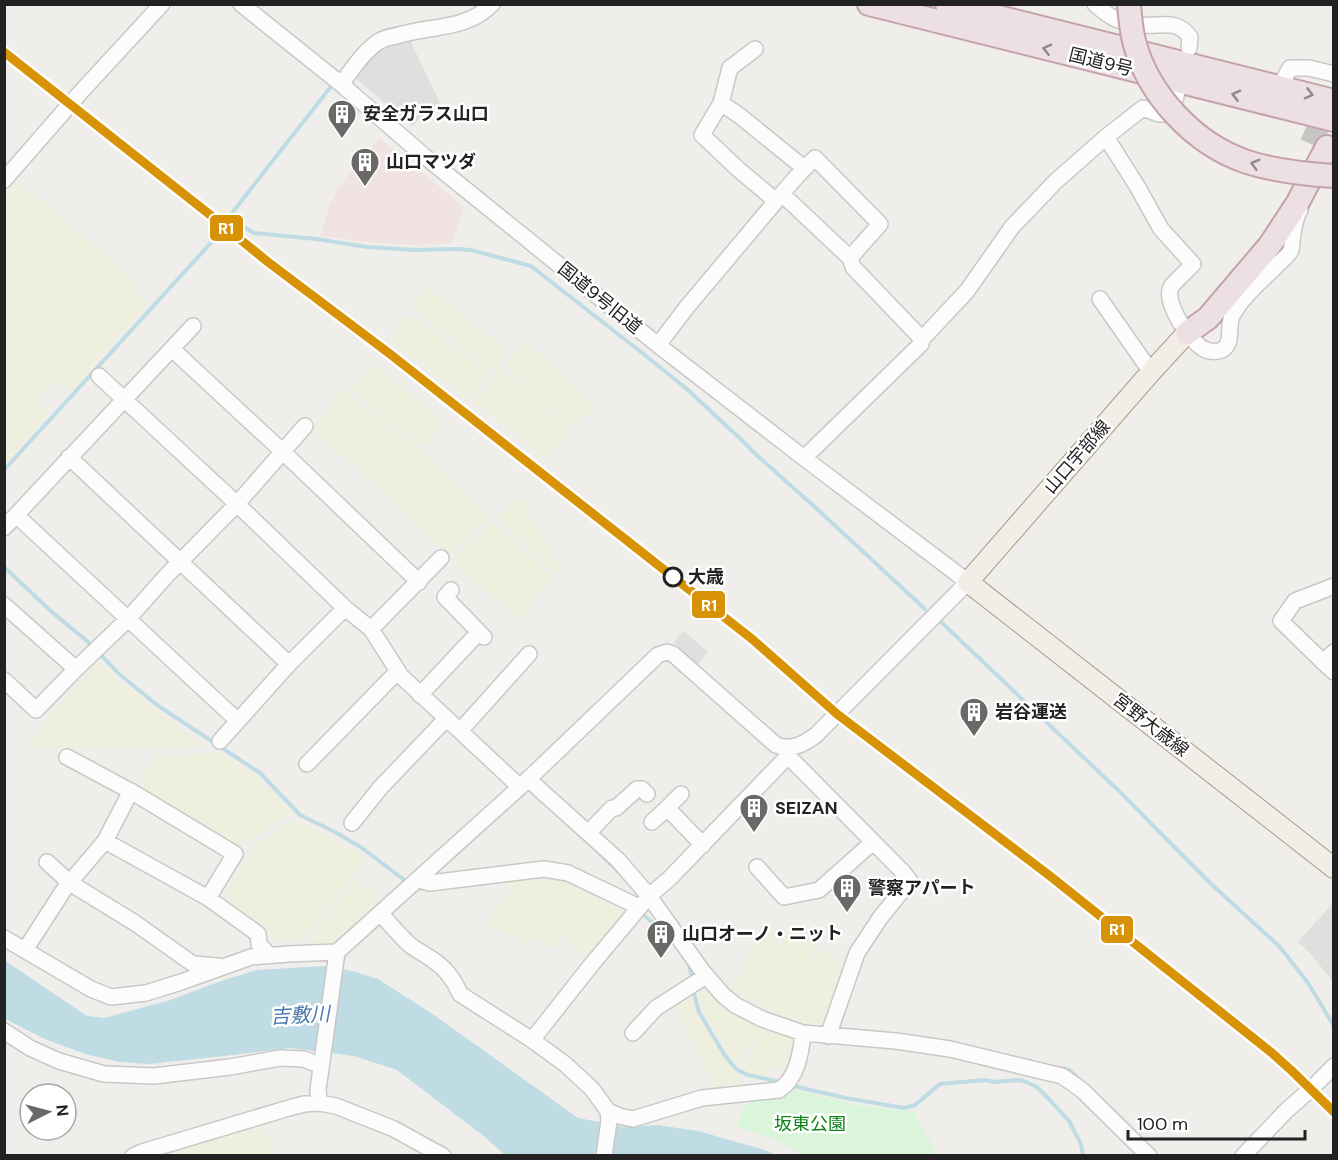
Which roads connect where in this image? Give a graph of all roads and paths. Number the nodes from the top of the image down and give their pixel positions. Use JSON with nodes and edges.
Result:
{"nodes":[{"id":1,"x":162,"y":4,"type":"edge"},
{"id":2,"x":241,"y":4,"type":"edge"},
{"id":3,"x":492,"y":4,"type":"edge"},
{"id":4,"x":869,"y":4,"type":"edge"},
{"id":5,"x":947,"y":4,"type":"edge"},
{"id":6,"x":1095,"y":4,"type":"edge"},
{"id":7,"x":1129,"y":4,"type":"edge"},
{"id":8,"x":1189,"y":48,"type":"dead end"},
{"id":9,"x":755,"y":49,"type":"dead end"},
{"id":10,"x":1334,"y":74,"type":"edge"},
{"id":11,"x":341,"y":84,"type":"junction"},
{"id":12,"x":1177,"y":92,"type":"dead end"},
{"id":13,"x":1278,"y":96,"type":"junction"},
{"id":14,"x":1334,"y":101,"type":"edge"},
{"id":15,"x":721,"y":103,"type":"junction"},
{"id":16,"x":1334,"y":120,"type":"edge"},
{"id":17,"x":1106,"y":137,"type":"junction"},
{"id":18,"x":1319,"y":146,"type":"tunnel mouth"},
{"id":19,"x":804,"y":168,"type":"junction"},
{"id":20,"x":1334,"y":176,"type":"edge"},
{"id":21,"x":4,"y":180,"type":"edge"},
{"id":22,"x":1334,"y":184,"type":"edge"},
{"id":23,"x":779,"y":197,"type":"junction"},
{"id":24,"x":850,"y":258,"type":"junction"},
{"id":25,"x":1100,"y":298,"type":"dead end"},
{"id":26,"x":193,"y":326,"type":"dead end"},
{"id":27,"x":1187,"y":333,"type":"junction"},
{"id":28,"x":922,"y":339,"type":"junction"},
{"id":29,"x":658,"y":345,"type":"junction"},
{"id":30,"x":172,"y":349,"type":"junction"},
{"id":31,"x":1151,"y":372,"type":"junction"},
{"id":32,"x":99,"y":376,"type":"dead end"},
{"id":33,"x":124,"y":399,"type":"junction"},
{"id":34,"x":305,"y":426,"type":"dead end"},
{"id":35,"x":283,"y":452,"type":"junction"},
{"id":36,"x":69,"y":458,"type":"junction"},
{"id":37,"x":804,"y":458,"type":"junction"},
{"id":38,"x":237,"y":504,"type":"junction"},
{"id":39,"x":16,"y":514,"type":"junction"},
{"id":40,"x":4,"y":528,"type":"edge"},
{"id":41,"x":441,"y":558,"type":"dead end"},
{"id":42,"x":180,"y":561,"type":"junction"},
{"id":43,"x":419,"y":582,"type":"junction"},
{"id":44,"x":968,"y":582,"type":"junction"},
{"id":45,"x":1334,"y":586,"type":"edge"},
{"id":46,"x":445,"y":597,"type":"dead end"},
{"id":47,"x":4,"y":605,"type":"edge"},
{"id":48,"x":345,"y":608,"type":"junction"},
{"id":49,"x":128,"y":619,"type":"junction"},
{"id":50,"x":371,"y":629,"type":"junction"},
{"id":51,"x":529,"y":654,"type":"dead end"},
{"id":52,"x":1330,"y":662,"type":"edge"},
{"id":53,"x":289,"y":664,"type":"junction"},
{"id":54,"x":76,"y":669,"type":"junction"},
{"id":55,"x":398,"y":672,"type":"junction"},
{"id":56,"x":4,"y":680,"type":"edge"},
{"id":57,"x":420,"y":695,"type":"junction"},
{"id":58,"x":446,"y":719,"type":"junction"},
{"id":59,"x":238,"y":721,"type":"junction"},
{"id":60,"x":460,"y":731,"type":"junction"},
{"id":61,"x":220,"y":741,"type":"dead end"},
{"id":62,"x":786,"y":752,"type":"junction"},
{"id":63,"x":67,"y":757,"type":"dead end"},
{"id":64,"x":307,"y":764,"type":"dead end"},
{"id":65,"x":524,"y":783,"type":"junction"},
{"id":66,"x":131,"y":791,"type":"junction"},
{"id":67,"x":647,"y":794,"type":"dead end"},
{"id":68,"x":681,"y":794,"type":"dead end"},
{"id":69,"x":667,"y":808,"type":"junction"},
{"id":70,"x":652,"y":822,"type":"dead end"},
{"id":71,"x":352,"y":823,"type":"dead end"},
{"id":72,"x":588,"y":833,"type":"junction"},
{"id":73,"x":105,"y":841,"type":"junction"},
{"id":74,"x":873,"y":842,"type":"junction"},
{"id":75,"x":703,"y":845,"type":"junction"},
{"id":76,"x":47,"y":862,"type":"dead end"},
{"id":77,"x":757,"y":867,"type":"dead end"},
{"id":78,"x":1334,"y":868,"type":"edge"},
{"id":79,"x":418,"y":880,"type":"junction"},
{"id":80,"x":70,"y":883,"type":"junction"},
{"id":81,"x":208,"y":898,"type":"junction"},
{"id":82,"x":644,"y":902,"type":"junction"},
{"id":83,"x":380,"y":913,"type":"junction"},
{"id":84,"x":4,"y":938,"type":"edge"},
{"id":85,"x":25,"y":950,"type":"junction"},
{"id":86,"x":268,"y":955,"type":"junction"},
{"id":87,"x":336,"y":958,"type":"junction"},
{"id":88,"x":224,"y":966,"type":"junction"},
{"id":89,"x":706,"y":976,"type":"junction"},
{"id":90,"x":4,"y":1031,"type":"edge"},
{"id":91,"x":633,"y":1033,"type":"dead end"},
{"id":92,"x":802,"y":1033,"type":"junction"},
{"id":93,"x":828,"y":1036,"type":"junction"},
{"id":94,"x":532,"y":1040,"type":"junction"},
{"id":95,"x":321,"y":1066,"type":"junction"},
{"id":96,"x":1334,"y":1066,"type":"edge"},
{"id":97,"x":319,"y":1103,"type":"junction"},
{"id":98,"x":609,"y":1116,"type":"junction"},
{"id":99,"x":133,"y":1155,"type":"edge"},
{"id":100,"x":443,"y":1155,"type":"edge"},
{"id":101,"x":604,"y":1155,"type":"edge"},
{"id":102,"x":1149,"y":1155,"type":"edge"},
{"id":103,"x":1243,"y":1155,"type":"edge"}],
"edges":[{"from":1,"to":21,"type":"street"},
{"from":2,"to":11,"type":"street","name":"国道9号旧道"},
{"from":3,"to":11,"type":"street"},
{"from":13,"to":4,"type":"highway","name":"国道9号","one_way":true},
{"from":5,"to":13,"type":"highway","name":"国道9号"},
{"from":6,"to":8,"type":"street"},
{"from":20,"to":7,"type":"highway","one_way":true,"bridge":true},
{"from":9,"to":15,"type":"street"},
{"from":10,"to":13,"type":"street"},
{"from":11,"to":29,"type":"street","name":"国道9号旧道"},
{"from":12,"to":17,"type":"street"},
{"from":13,"to":14,"type":"highway","name":"国道9号","one_way":true},
{"from":13,"to":16,"type":"highway","name":"国道9号"},
{"from":15,"to":19,"type":"street"},
{"from":15,"to":23,"type":"street"},
{"from":17,"to":27,"type":"street"},
{"from":17,"to":28,"type":"street"},
{"from":18,"to":27,"type":"highway"},
{"from":19,"to":23,"type":"street"},
{"from":19,"to":24,"type":"street"},
{"from":22,"to":27,"type":"street"},
{"from":23,"to":24,"type":"street"},
{"from":23,"to":29,"type":"street"},
{"from":24,"to":28,"type":"street"},
{"from":25,"to":31,"type":"street"},
{"from":26,"to":30,"type":"street"},
{"from":27,"to":31,"type":"main road","name":"山口宇部線"},
{"from":28,"to":37,"type":"street"},
{"from":29,"to":37,"type":"street","name":"国道9号旧道"},
{"from":30,"to":33,"type":"street"},
{"from":30,"to":35,"type":"street"},
{"from":31,"to":44,"type":"main road","name":"山口宇部線"},
{"from":32,"to":33,"type":"street"},
{"from":33,"to":36,"type":"street"},
{"from":33,"to":38,"type":"street"},
{"from":34,"to":35,"type":"street"},
{"from":35,"to":38,"type":"street"},
{"from":35,"to":43,"type":"street"},
{"from":36,"to":39,"type":"street"},
{"from":36,"to":42,"type":"street"},
{"from":37,"to":44,"type":"street","name":"国道9号旧道"},
{"from":38,"to":42,"type":"street"},
{"from":38,"to":48,"type":"street"},
{"from":39,"to":40,"type":"street"},
{"from":39,"to":49,"type":"street"},
{"from":41,"to":43,"type":"street"},
{"from":42,"to":49,"type":"street"},
{"from":42,"to":53,"type":"street"},
{"from":43,"to":50,"type":"street"},
{"from":44,"to":62,"type":"street"},
{"from":44,"to":78,"type":"main road","name":"宮野大歳線"},
{"from":45,"to":52,"type":"street"},
{"from":46,"to":57,"type":"street"},
{"from":47,"to":54,"type":"street"},
{"from":48,"to":50,"type":"street"},
{"from":48,"to":53,"type":"street"},
{"from":49,"to":54,"type":"street"},
{"from":49,"to":59,"type":"street"},
{"from":50,"to":55,"type":"street"},
{"from":51,"to":60,"type":"street"},
{"from":53,"to":59,"type":"street"},
{"from":54,"to":56,"type":"street"},
{"from":55,"to":57,"type":"street"},
{"from":55,"to":64,"type":"street"},
{"from":57,"to":58,"type":"street"},
{"from":58,"to":60,"type":"street"},
{"from":58,"to":71,"type":"street"},
{"from":59,"to":61,"type":"street"},
{"from":60,"to":65,"type":"street"},
{"from":62,"to":65,"type":"street"},
{"from":62,"to":74,"type":"street"},
{"from":62,"to":75,"type":"street"},
{"from":63,"to":66,"type":"street"},
{"from":65,"to":72,"type":"street"},
{"from":65,"to":79,"type":"street"},
{"from":66,"to":73,"type":"street"},
{"from":66,"to":81,"type":"street"},
{"from":67,"to":72,"type":"street"},
{"from":68,"to":69,"type":"street"},
{"from":69,"to":70,"type":"street"},
{"from":69,"to":75,"type":"street"},
{"from":72,"to":82,"type":"street"},
{"from":73,"to":80,"type":"street"},
{"from":73,"to":81,"type":"street"},
{"from":74,"to":77,"type":"street"},
{"from":74,"to":93,"type":"street"},
{"from":75,"to":82,"type":"street"},
{"from":76,"to":80,"type":"street"},
{"from":79,"to":82,"type":"street"},
{"from":79,"to":83,"type":"street"},
{"from":80,"to":85,"type":"street"},
{"from":80,"to":88,"type":"street"},
{"from":81,"to":86,"type":"street"},
{"from":82,"to":89,"type":"street"},
{"from":82,"to":94,"type":"street"},
{"from":83,"to":87,"type":"street"},
{"from":83,"to":94,"type":"street"},
{"from":84,"to":85,"type":"street"},
{"from":85,"to":88,"type":"street"},
{"from":86,"to":87,"type":"street"},
{"from":86,"to":88,"type":"street"},
{"from":87,"to":95,"type":"street"},
{"from":89,"to":91,"type":"street"},
{"from":89,"to":92,"type":"street"},
{"from":90,"to":95,"type":"street"},
{"from":92,"to":93,"type":"street"},
{"from":92,"to":98,"type":"street"},
{"from":93,"to":102,"type":"street"},
{"from":94,"to":98,"type":"street"},
{"from":95,"to":97,"type":"street"},
{"from":96,"to":103,"type":"street"},
{"from":97,"to":99,"type":"street"},
{"from":97,"to":100,"type":"street"},
{"from":98,"to":101,"type":"street"}]}
